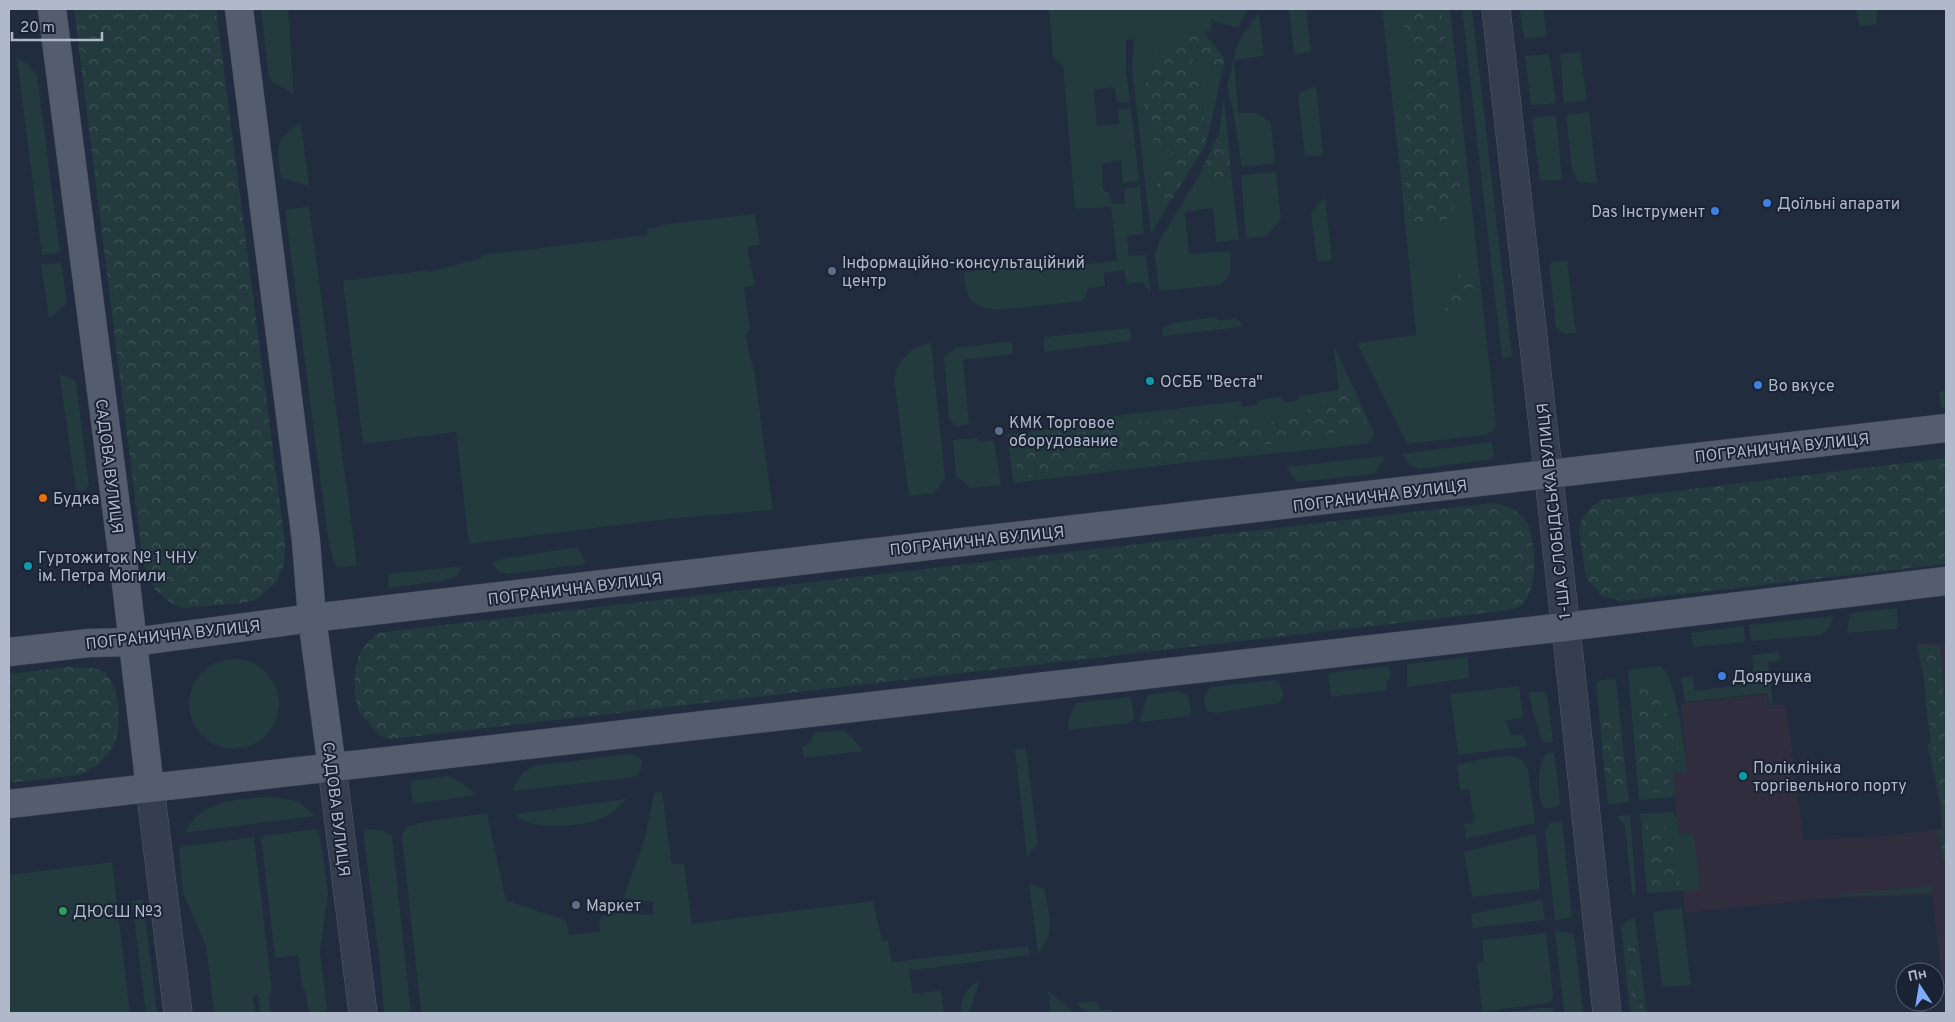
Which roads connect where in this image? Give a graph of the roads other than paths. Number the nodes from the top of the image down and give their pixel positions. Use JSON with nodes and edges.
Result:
{"nodes":[{"id":1,"x":52,"y":9,"type":"edge"},
{"id":2,"x":239,"y":9,"type":"edge"},
{"id":3,"x":1496,"y":9,"type":"edge"},
{"id":4,"x":1946,"y":428,"type":"edge"},
{"id":5,"x":1548,"y":475,"type":"junction"},
{"id":6,"x":1946,"y":581,"type":"edge"},
{"id":7,"x":312,"y":618,"type":"junction"},
{"id":8,"x":1565,"y":627,"type":"junction"},
{"id":9,"x":133,"y":642,"type":"junction"},
{"id":10,"x":9,"y":652,"type":"edge"},
{"id":11,"x":332,"y":768,"type":"junction"},
{"id":12,"x":150,"y":788,"type":"junction"},
{"id":13,"x":9,"y":804,"type":"edge"},
{"id":14,"x":178,"y":1013,"type":"edge"},
{"id":15,"x":362,"y":1013,"type":"edge"},
{"id":16,"x":1607,"y":1013,"type":"edge"}],
"edges":[{"from":1,"to":9,"type":"main road","name":"САДОВА ВУЛИЦЯ"},
{"from":2,"to":7,"type":"main road","name":"САДОВА ВУЛИЦЯ"},
{"from":3,"to":5,"type":"street","name":"1-ША СЛОБІДСЬКА ВУЛИЦЯ"},
{"from":4,"to":5,"type":"main road","name":"ПОГРАНИЧНА ВУЛИЦЯ"},
{"from":5,"to":7,"type":"main road","name":"ПОГРАНИЧНА ВУЛИЦЯ"},
{"from":5,"to":8,"type":"street","name":"1-ША СЛОБІДСЬКА ВУЛИЦЯ"},
{"from":6,"to":8,"type":"main road"},
{"from":7,"to":9,"type":"main road","name":"ПОГРАНИЧНА ВУЛИЦЯ"},
{"from":7,"to":11,"type":"main road","name":"САДОВА ВУЛИЦЯ"},
{"from":8,"to":11,"type":"main road"},
{"from":8,"to":16,"type":"street","name":"1-ША СЛОБІДСЬКА ВУЛИЦЯ"},
{"from":9,"to":10,"type":"main road","name":"ПОГРАНИЧНА ВУЛИЦЯ"},
{"from":9,"to":12,"type":"main road","name":"САДОВА ВУЛИЦЯ"},
{"from":11,"to":12,"type":"main road"},
{"from":11,"to":15,"type":"street","name":"САДОВА ВУЛИЦЯ"},
{"from":12,"to":13,"type":"main road"},
{"from":12,"to":14,"type":"street","name":"САДОВА ВУЛИЦЯ"}]}
